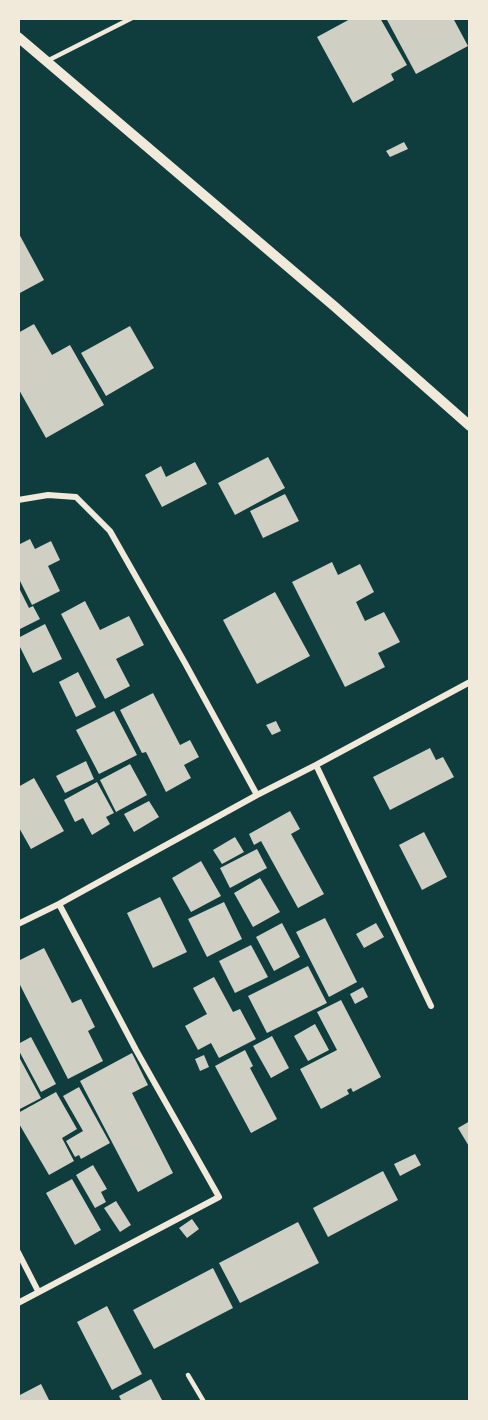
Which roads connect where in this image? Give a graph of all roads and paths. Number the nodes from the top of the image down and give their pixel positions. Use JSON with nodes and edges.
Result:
{"nodes":[{"id":1,"x":132,"y":18,"type":"edge"},
{"id":2,"x":18,"y":37,"type":"edge"},
{"id":3,"x":47,"y":62,"type":"junction"},
{"id":4,"x":470,"y":426,"type":"edge"},
{"id":5,"x":18,"y":501,"type":"edge"},
{"id":6,"x":470,"y":682,"type":"edge"},
{"id":7,"x":316,"y":765,"type":"junction"},
{"id":8,"x":257,"y":795,"type":"junction"},
{"id":9,"x":60,"y":904,"type":"junction"},
{"id":10,"x":18,"y":924,"type":"edge"},
{"id":11,"x":431,"y":1006,"type":"dead end"},
{"id":12,"x":18,"y":1252,"type":"edge"},
{"id":13,"x":38,"y":1291,"type":"junction"},
{"id":14,"x":18,"y":1303,"type":"edge"},
{"id":15,"x":188,"y":1375,"type":"dead end"},
{"id":16,"x":204,"y":1402,"type":"edge"}],
"edges":[{"from":1,"to":3,"type":"lane"},
{"from":2,"to":3,"type":"street"},
{"from":3,"to":4,"type":"street"},
{"from":5,"to":8,"type":"street"},
{"from":6,"to":7,"type":"street"},
{"from":7,"to":8,"type":"street"},
{"from":7,"to":11,"type":"street"},
{"from":8,"to":9,"type":"street"},
{"from":9,"to":10,"type":"street"},
{"from":9,"to":13,"type":"street"},
{"from":12,"to":13,"type":"street"},
{"from":13,"to":14,"type":"street"},
{"from":15,"to":16,"type":"lane"}]}
